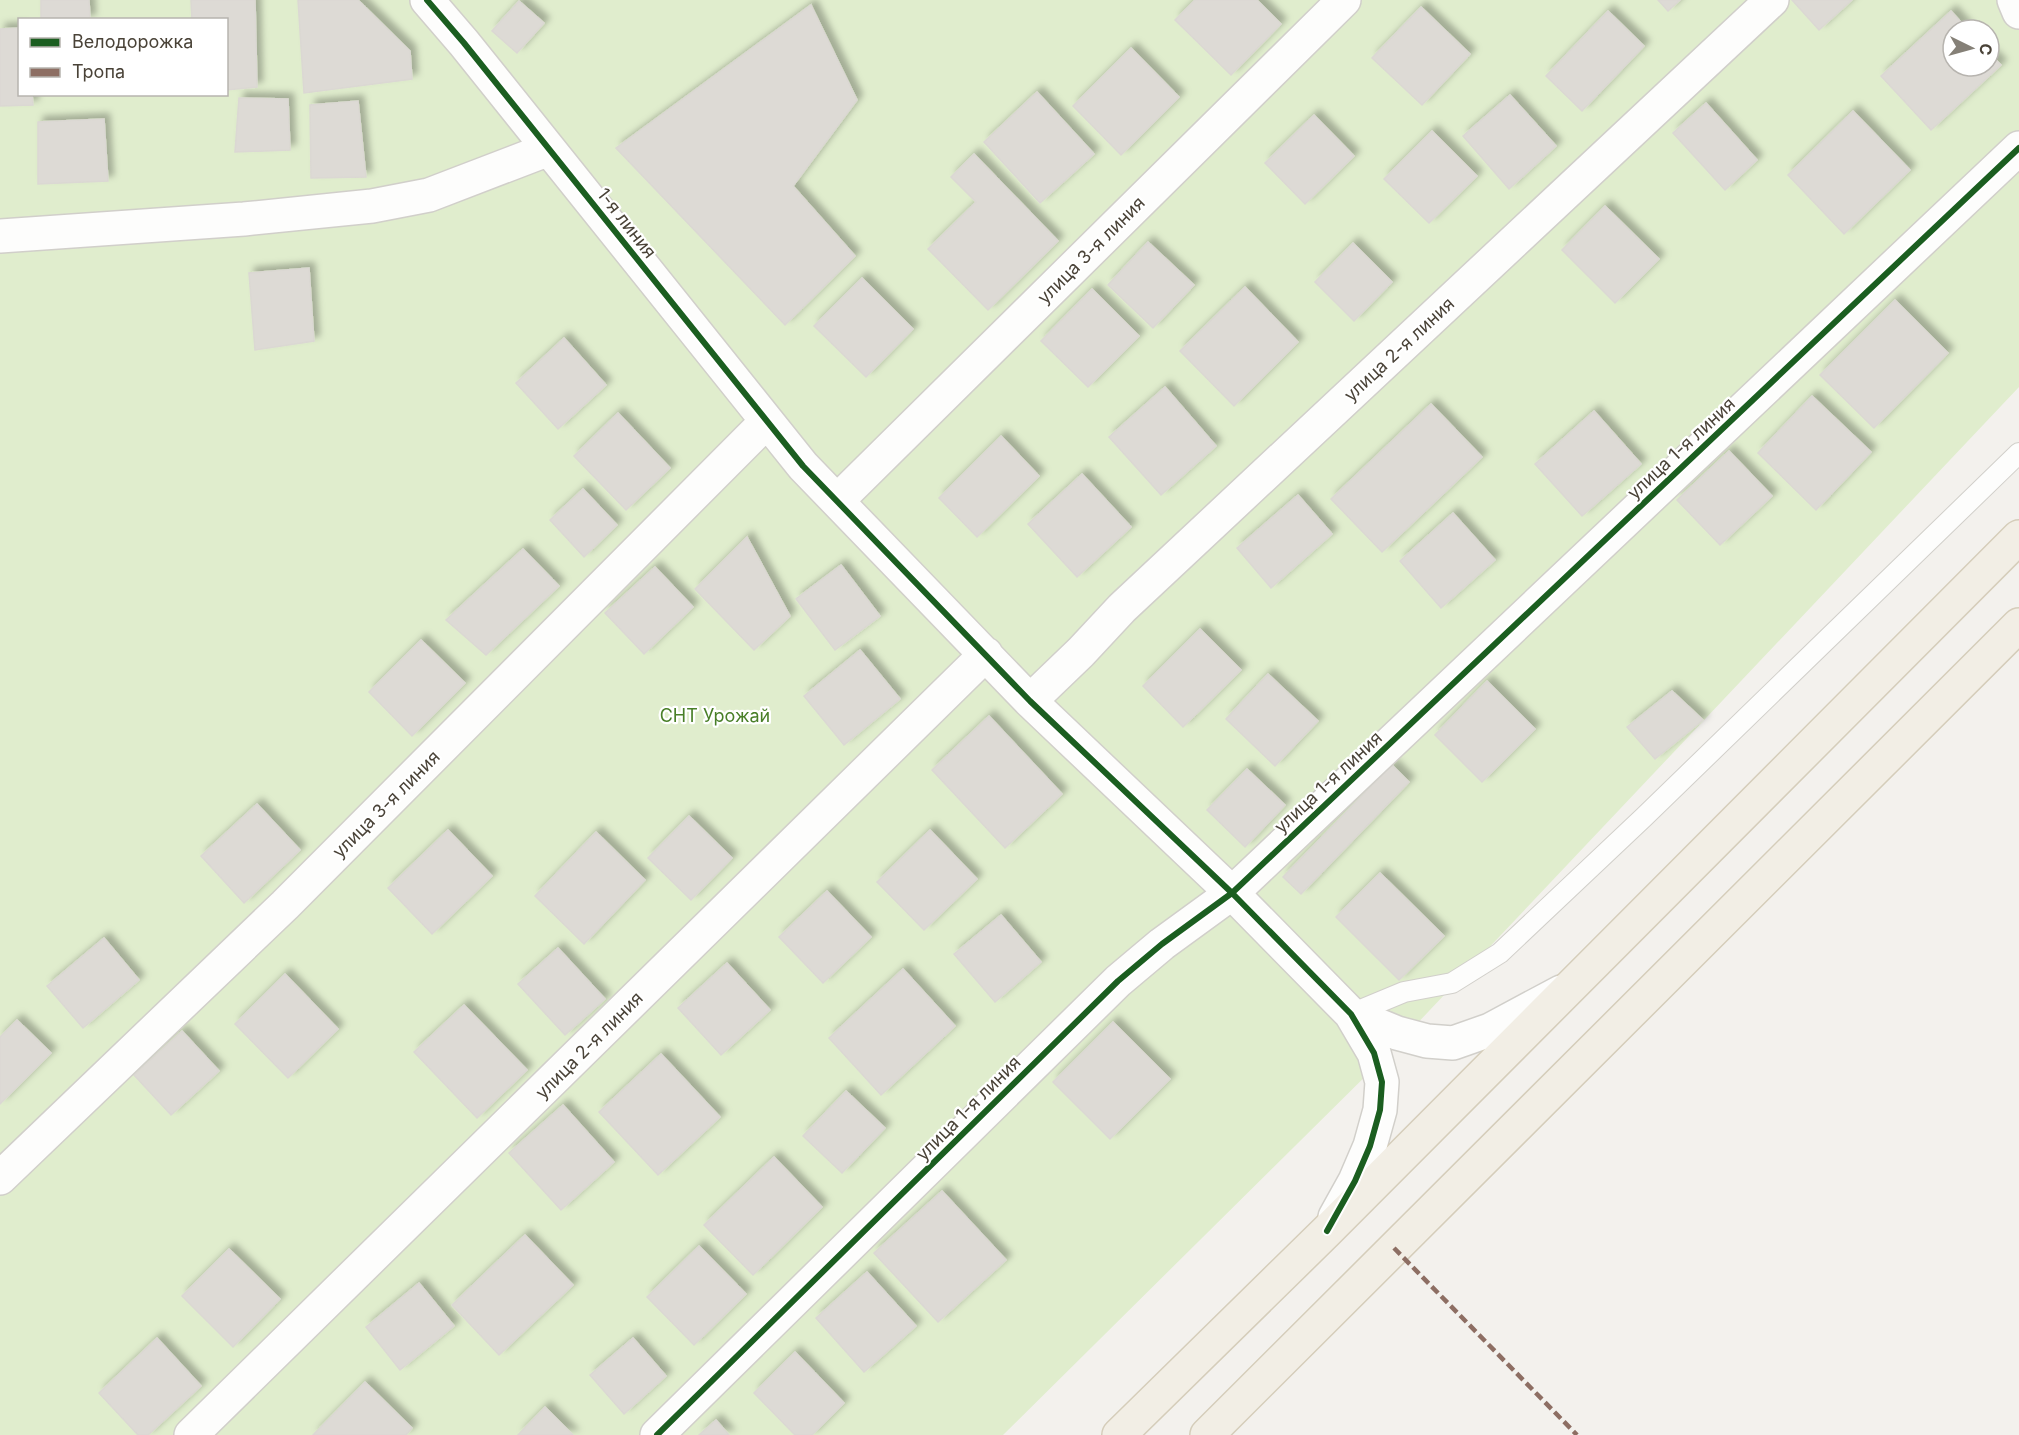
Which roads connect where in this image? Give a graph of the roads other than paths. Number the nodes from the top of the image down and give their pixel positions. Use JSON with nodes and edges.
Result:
{"nodes":[{"id":1,"x":427,"y":0,"type":"edge"},
{"id":2,"x":1344,"y":0,"type":"edge"},
{"id":3,"x":1772,"y":0,"type":"edge"},
{"id":4,"x":2014,"y":0,"type":"edge"},
{"id":5,"x":2019,"y":12,"type":"edge"},
{"id":6,"x":2019,"y":148,"type":"edge"},
{"id":7,"x":549,"y":149,"type":"junction"},
{"id":8,"x":0,"y":236,"type":"edge"},
{"id":9,"x":766,"y":422,"type":"junction"},
{"id":10,"x":2019,"y":453,"type":"edge"},
{"id":11,"x":837,"y":501,"type":"junction"},
{"id":12,"x":2019,"y":537,"type":"edge"},
{"id":13,"x":2019,"y":625,"type":"edge"},
{"id":14,"x":986,"y":654,"type":"junction"},
{"id":15,"x":1030,"y":701,"type":"junction"},
{"id":16,"x":1232,"y":893,"type":"junction"},
{"id":17,"x":1572,"y":986,"type":"junction"},
{"id":18,"x":1351,"y":1014,"type":"junction"},
{"id":19,"x":0,"y":1178,"type":"edge"},
{"id":20,"x":1327,"y":1232,"type":"junction"},
{"id":21,"x":191,"y":1435,"type":"edge"},
{"id":22,"x":657,"y":1435,"type":"edge"},
{"id":23,"x":1119,"y":1435,"type":"edge"},
{"id":24,"x":1207,"y":1435,"type":"edge"}],
"edges":[{"from":1,"to":7,"type":"street","name":"1-я линия"},
{"from":2,"to":11,"type":"street","name":"улица 3-я линия"},
{"from":3,"to":15,"type":"street","name":"улица 2-я линия"},
{"from":4,"to":5,"type":"street"},
{"from":6,"to":16,"type":"street","name":"улица 1-я линия"},
{"from":7,"to":8,"type":"street"},
{"from":7,"to":9,"type":"street","name":"1-я линия"},
{"from":9,"to":11,"type":"street","name":"1-я линия"},
{"from":9,"to":19,"type":"street","name":"улица 3-я линия"},
{"from":10,"to":18,"type":"lane"},
{"from":11,"to":14,"type":"street","name":"1-я линия"},
{"from":12,"to":17,"type":"main road"},
{"from":13,"to":24,"type":"main road"},
{"from":14,"to":15,"type":"street","name":"1-я линия"},
{"from":14,"to":21,"type":"street","name":"улица 2-я линия"},
{"from":15,"to":16,"type":"street","name":"1-я линия"},
{"from":16,"to":18,"type":"street","name":"1-я линия"},
{"from":16,"to":22,"type":"street","name":"улица 1-я линия"},
{"from":17,"to":18,"type":"street"},
{"from":17,"to":20,"type":"main road"},
{"from":18,"to":20,"type":"street"},
{"from":20,"to":23,"type":"main road"}]}
